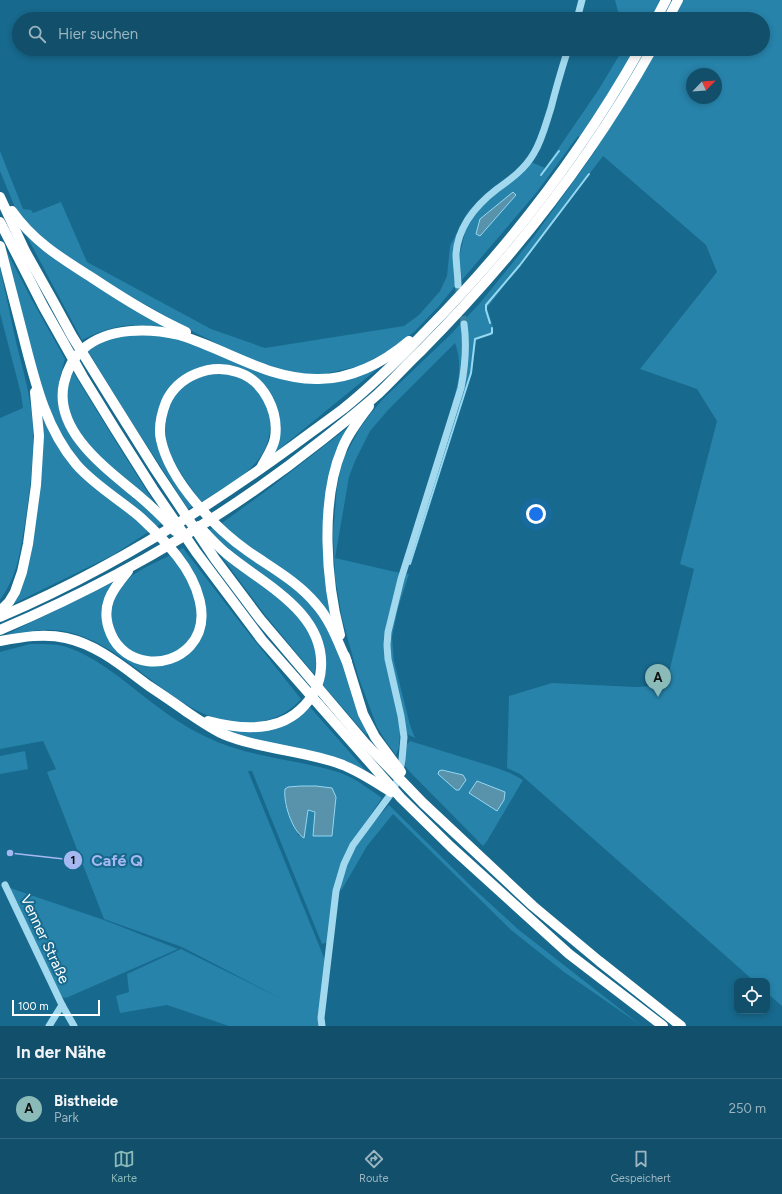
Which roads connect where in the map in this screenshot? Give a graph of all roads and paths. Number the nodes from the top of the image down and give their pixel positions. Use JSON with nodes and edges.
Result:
{"nodes":[{"id":1,"x":582,"y":0,"type":"edge"},
{"id":2,"x":666,"y":0,"type":"edge"},
{"id":3,"x":678,"y":0,"type":"edge"},
{"id":4,"x":579,"y":12,"type":"edge"},
{"id":5,"x":660,"y":12,"type":"edge"},
{"id":6,"x":672,"y":12,"type":"edge"},
{"id":7,"x":566,"y":56,"type":"edge"},
{"id":8,"x":636,"y":56,"type":"edge"},
{"id":9,"x":648,"y":56,"type":"edge"},
{"id":10,"x":0,"y":196,"type":"edge"},
{"id":11,"x":0,"y":222,"type":"edge"},
{"id":12,"x":0,"y":246,"type":"edge"},
{"id":13,"x":458,"y":285,"type":"tunnel mouth"},
{"id":14,"x":452,"y":304,"type":"junction"},
{"id":15,"x":464,"y":324,"type":"tunnel mouth"},
{"id":16,"x":222,"y":351,"type":"junction"},
{"id":17,"x":31,"y":366,"type":"junction"},
{"id":18,"x":378,"y":394,"type":"junction"},
{"id":19,"x":259,"y":471,"type":"junction"},
{"id":20,"x":181,"y":507,"type":"junction"},
{"id":21,"x":196,"y":552,"type":"junction"},
{"id":22,"x":132,"y":566,"type":"junction"},
{"id":23,"x":0,"y":611,"type":"edge"},
{"id":24,"x":0,"y":617,"type":"edge"},
{"id":25,"x":0,"y":630,"type":"edge"},
{"id":26,"x":0,"y":641,"type":"edge"},
{"id":27,"x":346,"y":662,"type":"junction"},
{"id":28,"x":193,"y":716,"type":"junction"},
{"id":29,"x":401,"y":798,"type":"junction"},
{"id":30,"x":423,"y":803,"type":"junction"},
{"id":31,"x":5,"y":885,"type":"dead end"},
{"id":32,"x":62,"y":1005,"type":"junction"},
{"id":33,"x":49,"y":1026,"type":"edge"},
{"id":34,"x":74,"y":1026,"type":"edge"},
{"id":35,"x":322,"y":1026,"type":"edge"},
{"id":36,"x":663,"y":1026,"type":"edge"},
{"id":37,"x":681,"y":1026,"type":"edge"}],
"edges":[{"from":1,"to":4,"type":"street"},
{"from":2,"to":5,"type":"highway"},
{"from":3,"to":6,"type":"highway"},
{"from":7,"to":13,"type":"street"},
{"from":8,"to":14,"type":"highway"},
{"from":9,"to":18,"type":"highway"},
{"from":10,"to":16,"type":"highway"},
{"from":10,"to":20,"type":"highway"},
{"from":11,"to":21,"type":"highway"},
{"from":12,"to":17,"type":"highway"},
{"from":14,"to":16,"type":"highway"},
{"from":14,"to":19,"type":"highway"},
{"from":15,"to":35,"type":"street"},
{"from":16,"to":21,"type":"highway"},
{"from":17,"to":22,"type":"highway"},
{"from":17,"to":23,"type":"highway"},
{"from":18,"to":22,"type":"highway"},
{"from":18,"to":27,"type":"highway"},
{"from":19,"to":24,"type":"highway"},
{"from":19,"to":27,"type":"highway"},
{"from":20,"to":28,"type":"highway"},
{"from":20,"to":30,"type":"highway"},
{"from":21,"to":29,"type":"highway"},
{"from":22,"to":25,"type":"highway"},
{"from":26,"to":28,"type":"highway"},
{"from":27,"to":30,"type":"highway"},
{"from":28,"to":29,"type":"highway"},
{"from":29,"to":36,"type":"highway"},
{"from":30,"to":37,"type":"highway"},
{"from":31,"to":32,"type":"street","name":"Venner Straße"},
{"from":32,"to":33,"type":"street"},
{"from":32,"to":34,"type":"street","name":"Venner Straße"}]}
